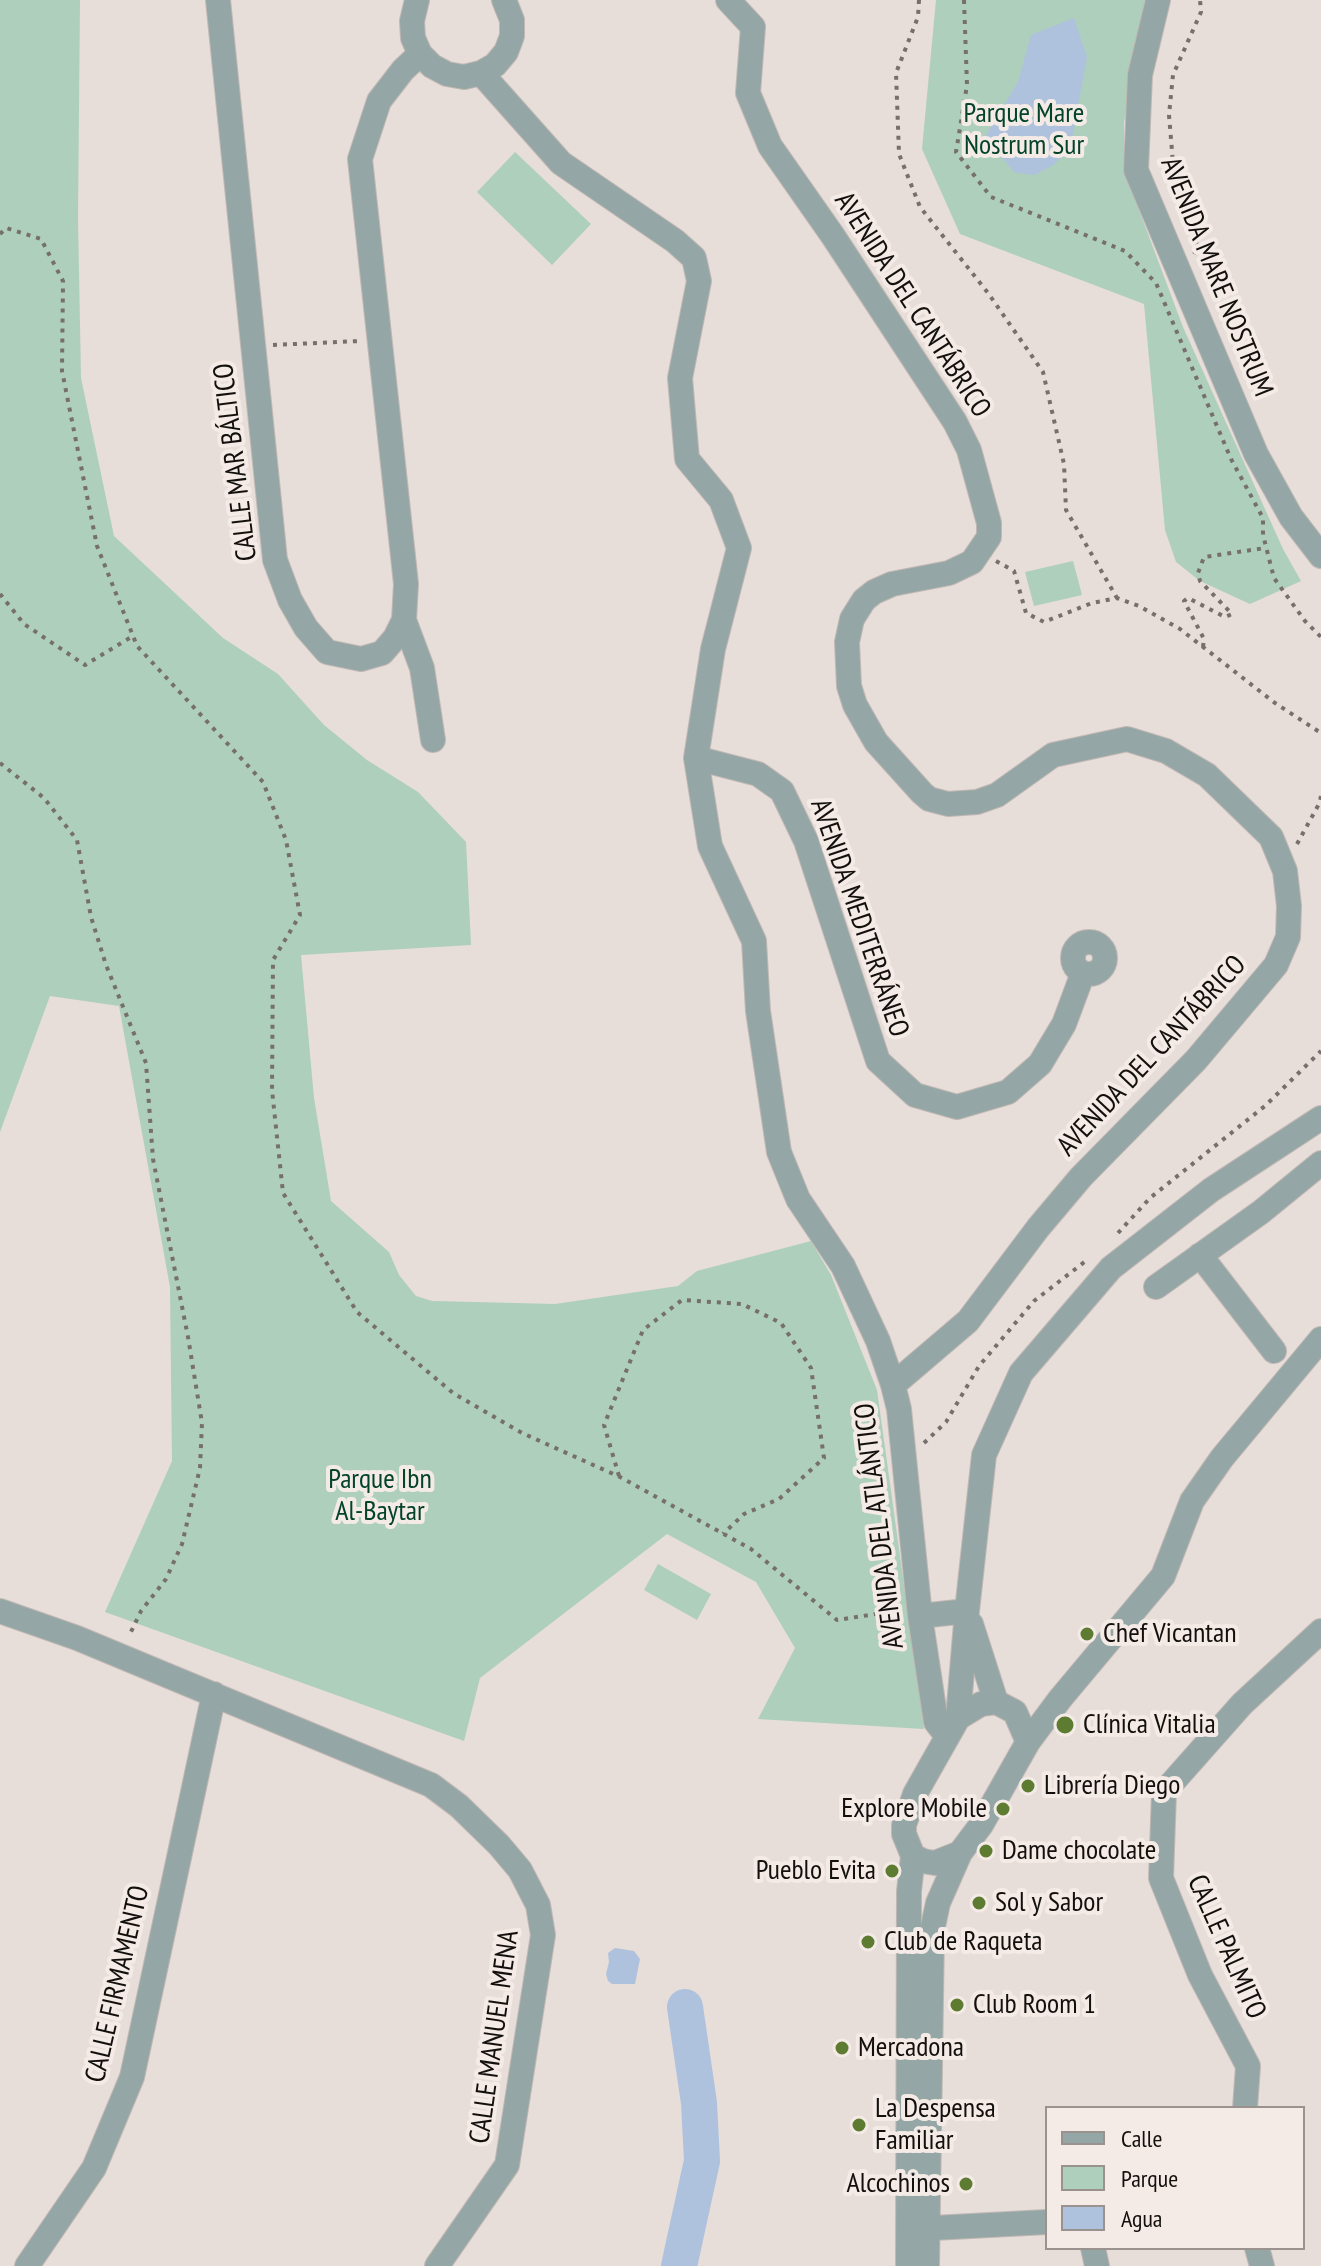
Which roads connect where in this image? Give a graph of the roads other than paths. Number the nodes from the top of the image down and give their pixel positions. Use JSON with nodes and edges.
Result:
{"nodes":[{"id":1,"x":218,"y":0,"type":"edge"},
{"id":2,"x":417,"y":0,"type":"edge"},
{"id":3,"x":504,"y":0,"type":"edge"},
{"id":4,"x":728,"y":0,"type":"edge"},
{"id":5,"x":1158,"y":0,"type":"edge"},
{"id":6,"x":420,"y":54,"type":"junction"},
{"id":7,"x":481,"y":73,"type":"junction"},
{"id":8,"x":1318,"y":546,"type":"edge"},
{"id":9,"x":882,"y":567,"type":"dead end"},
{"id":10,"x":874,"y":592,"type":"junction"},
{"id":11,"x":404,"y":620,"type":"junction"},
{"id":12,"x":433,"y":740,"type":"dead end"},
{"id":13,"x":696,"y":758,"type":"junction"},
{"id":14,"x":1083,"y":973,"type":"dead end"},
{"id":15,"x":1321,"y":1118,"type":"edge"},
{"id":16,"x":1321,"y":1163,"type":"edge"},
{"id":17,"x":1200,"y":1255,"type":"junction"},
{"id":18,"x":1156,"y":1287,"type":"dead end"},
{"id":19,"x":1321,"y":1339,"type":"edge"},
{"id":20,"x":1274,"y":1351,"type":"dead end"},
{"id":21,"x":893,"y":1385,"type":"junction"},
{"id":22,"x":0,"y":1611,"type":"edge"},
{"id":23,"x":967,"y":1611,"type":"junction"},
{"id":24,"x":920,"y":1616,"type":"junction"},
{"id":25,"x":1321,"y":1631,"type":"edge"},
{"id":26,"x":214,"y":1694,"type":"junction"},
{"id":27,"x":1060,"y":1699,"type":"junction"},
{"id":28,"x":1005,"y":1707,"type":"junction"},
{"id":29,"x":953,"y":1727,"type":"junction"},
{"id":30,"x":1028,"y":1742,"type":"junction"},
{"id":31,"x":960,"y":1853,"type":"junction"},
{"id":32,"x":913,"y":1856,"type":"junction"},
{"id":33,"x":1245,"y":2106,"type":"edge"},
{"id":34,"x":1045,"y":2222,"type":"edge"},
{"id":35,"x":917,"y":2229,"type":"junction"},
{"id":36,"x":27,"y":2266,"type":"edge"},
{"id":37,"x":437,"y":2266,"type":"edge"},
{"id":38,"x":908,"y":2266,"type":"edge"},
{"id":39,"x":927,"y":2266,"type":"edge"}],
"edges":[{"from":1,"to":11,"type":"street","name":"CALLE MAR BÁLTICO"},
{"from":2,"to":6,"type":"street"},
{"from":3,"to":7,"type":"street"},
{"from":4,"to":10,"type":"street","name":"AVENIDA DEL CANTÁBRICO"},
{"from":5,"to":8,"type":"street","name":"AVENIDA MARE NOSTRUM"},
{"from":6,"to":7,"type":"street"},
{"from":6,"to":11,"type":"street"},
{"from":7,"to":13,"type":"street","name":"AVENIDA DEL ATLÁNTICO"},
{"from":9,"to":10,"type":"street","name":"AVENIDA DEL CANTÁBRICO"},
{"from":10,"to":21,"type":"street","name":"AVENIDA DEL CANTÁBRICO"},
{"from":11,"to":12,"type":"street"},
{"from":13,"to":14,"type":"street","name":"AVENIDA MEDITERRÁNEO"},
{"from":13,"to":21,"type":"street","name":"AVENIDA DEL ATLÁNTICO"},
{"from":15,"to":23,"type":"street"},
{"from":16,"to":17,"type":"street"},
{"from":17,"to":18,"type":"street"},
{"from":17,"to":20,"type":"street"},
{"from":19,"to":27,"type":"street"},
{"from":21,"to":24,"type":"street","name":"AVENIDA DEL ATLÁNTICO"},
{"from":22,"to":26,"type":"street","name":"CALLE MANUEL MENA"},
{"from":23,"to":24,"type":"street"},
{"from":23,"to":28,"type":"street"},
{"from":23,"to":29,"type":"street"},
{"from":24,"to":29,"type":"street","name":"AVENIDA DEL ATLÁNTICO"},
{"from":25,"to":33,"type":"street","name":"CALLE PALMITO"},
{"from":26,"to":36,"type":"street","name":"CALLE FIRMAMENTO"},
{"from":26,"to":37,"type":"street","name":"CALLE MANUEL MENA"},
{"from":27,"to":28,"type":"street"},
{"from":27,"to":30,"type":"street"},
{"from":28,"to":29,"type":"street"},
{"from":28,"to":30,"type":"street"},
{"from":29,"to":32,"type":"street"},
{"from":30,"to":31,"type":"street"},
{"from":31,"to":32,"type":"street"},
{"from":31,"to":35,"type":"street"},
{"from":32,"to":35,"type":"street"},
{"from":34,"to":35,"type":"street"},
{"from":35,"to":38,"type":"street"},
{"from":35,"to":39,"type":"street"}]}
